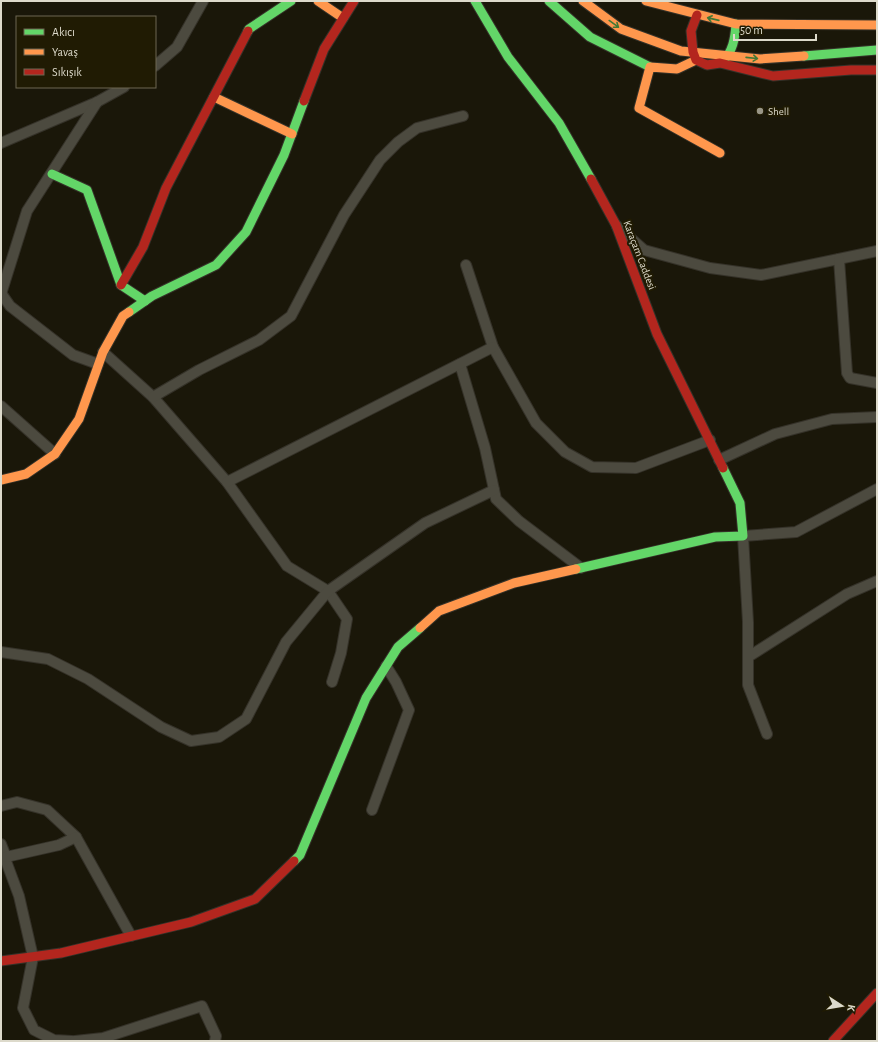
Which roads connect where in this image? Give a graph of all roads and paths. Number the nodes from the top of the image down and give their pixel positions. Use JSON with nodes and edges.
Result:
{"nodes":[{"id":1,"x":203,"y":1,"type":"edge"},
{"id":2,"x":291,"y":1,"type":"edge"},
{"id":3,"x":318,"y":1,"type":"edge"},
{"id":4,"x":354,"y":1,"type":"edge"},
{"id":5,"x":475,"y":1,"type":"edge"},
{"id":6,"x":549,"y":1,"type":"edge"},
{"id":7,"x":583,"y":1,"type":"edge"},
{"id":8,"x":646,"y":1,"type":"edge"},
{"id":9,"x":697,"y":15,"type":"junction"},
{"id":10,"x":343,"y":18,"type":"junction"},
{"id":11,"x":736,"y":24,"type":"junction"},
{"id":12,"x":877,"y":25,"type":"edge"},
{"id":13,"x":877,"y":50,"type":"edge"},
{"id":14,"x":695,"y":56,"type":"junction"},
{"id":15,"x":728,"y":56,"type":"junction"},
{"id":16,"x":720,"y":63,"type":"junction"},
{"id":17,"x":156,"y":65,"type":"edge"},
{"id":18,"x":650,"y":67,"type":"junction"},
{"id":19,"x":877,"y":70,"type":"edge"},
{"id":20,"x":122,"y":88,"type":"edge"},
{"id":21,"x":214,"y":97,"type":"junction"},
{"id":22,"x":97,"y":102,"type":"junction"},
{"id":23,"x":463,"y":116,"type":"dead end"},
{"id":24,"x":292,"y":134,"type":"junction"},
{"id":25,"x":1,"y":143,"type":"edge"},
{"id":26,"x":720,"y":153,"type":"dead end"},
{"id":27,"x":52,"y":174,"type":"junction"},
{"id":28,"x":616,"y":225,"type":"junction"},
{"id":29,"x":877,"y":251,"type":"edge"},
{"id":30,"x":839,"y":259,"type":"junction"},
{"id":31,"x":466,"y":265,"type":"dead end"},
{"id":32,"x":121,"y":285,"type":"junction"},
{"id":33,"x":1,"y":293,"type":"edge"},
{"id":34,"x":144,"y":301,"type":"junction"},
{"id":35,"x":493,"y":347,"type":"junction"},
{"id":36,"x":103,"y":352,"type":"junction"},
{"id":37,"x":98,"y":364,"type":"junction"},
{"id":38,"x":460,"y":364,"type":"junction"},
{"id":39,"x":877,"y":383,"type":"edge"},
{"id":40,"x":153,"y":396,"type":"junction"},
{"id":41,"x":1,"y":406,"type":"edge"},
{"id":42,"x":877,"y":417,"type":"edge"},
{"id":43,"x":710,"y":440,"type":"junction"},
{"id":44,"x":55,"y":454,"type":"junction"},
{"id":45,"x":719,"y":460,"type":"junction"},
{"id":46,"x":1,"y":480,"type":"edge"},
{"id":47,"x":227,"y":482,"type":"junction"},
{"id":48,"x":877,"y":489,"type":"edge"},
{"id":49,"x":494,"y":490,"type":"junction"},
{"id":50,"x":744,"y":536,"type":"junction"},
{"id":51,"x":581,"y":568,"type":"junction"},
{"id":52,"x":877,"y":581,"type":"edge"},
{"id":53,"x":328,"y":591,"type":"junction"},
{"id":54,"x":1,"y":652,"type":"edge"},
{"id":55,"x":748,"y":657,"type":"junction"},
{"id":56,"x":386,"y":666,"type":"junction"},
{"id":57,"x":332,"y":682,"type":"dead end"},
{"id":58,"x":767,"y":734,"type":"dead end"},
{"id":59,"x":1,"y":806,"type":"edge"},
{"id":60,"x":372,"y":810,"type":"dead end"},
{"id":61,"x":76,"y":837,"type":"junction"},
{"id":62,"x":1,"y":844,"type":"edge"},
{"id":63,"x":6,"y":857,"type":"junction"},
{"id":64,"x":131,"y":936,"type":"junction"},
{"id":65,"x":33,"y":957,"type":"junction"},
{"id":66,"x":1,"y":961,"type":"edge"},
{"id":67,"x":877,"y":993,"type":"edge"},
{"id":68,"x":73,"y":1041,"type":"edge"},
{"id":69,"x":215,"y":1041,"type":"edge"},
{"id":70,"x":833,"y":1041,"type":"edge"}],
"edges":[{"from":1,"to":17,"type":"street"},
{"from":2,"to":21,"type":"main road"},
{"from":3,"to":10,"type":"main road"},
{"from":4,"to":10,"type":"main road"},
{"from":5,"to":28,"type":"main road","name":"Karaçam Caddesi"},
{"from":6,"to":18,"type":"main road"},
{"from":7,"to":14,"type":"main road","one_way":true},
{"from":8,"to":9,"type":"main road"},
{"from":11,"to":9,"type":"main road","one_way":true},
{"from":9,"to":14,"type":"main road"},
{"from":10,"to":24,"type":"main road"},
{"from":11,"to":12,"type":"main road"},
{"from":11,"to":15,"type":"main road"},
{"from":15,"to":13,"type":"main road","one_way":true},
{"from":14,"to":15,"type":"main road"},
{"from":14,"to":16,"type":"main road"},
{"from":14,"to":18,"type":"main road"},
{"from":15,"to":16,"type":"main road"},
{"from":16,"to":19,"type":"main road"},
{"from":18,"to":26,"type":"main road"},
{"from":20,"to":22,"type":"street"},
{"from":21,"to":24,"type":"main road"},
{"from":21,"to":32,"type":"main road"},
{"from":22,"to":25,"type":"street"},
{"from":22,"to":27,"type":"street"},
{"from":23,"to":40,"type":"street"},
{"from":24,"to":34,"type":"main road"},
{"from":27,"to":32,"type":"main road"},
{"from":27,"to":33,"type":"street"},
{"from":28,"to":30,"type":"street"},
{"from":28,"to":43,"type":"main road","name":"Karaçam Caddesi"},
{"from":29,"to":30,"type":"street"},
{"from":30,"to":39,"type":"street"},
{"from":31,"to":35,"type":"street"},
{"from":32,"to":34,"type":"main road"},
{"from":33,"to":37,"type":"street"},
{"from":34,"to":36,"type":"main road"},
{"from":35,"to":38,"type":"street"},
{"from":35,"to":43,"type":"street"},
{"from":36,"to":37,"type":"main road"},
{"from":36,"to":40,"type":"street"},
{"from":37,"to":44,"type":"main road"},
{"from":38,"to":47,"type":"street"},
{"from":38,"to":49,"type":"street"},
{"from":40,"to":47,"type":"street"},
{"from":41,"to":44,"type":"street"},
{"from":42,"to":45,"type":"street"},
{"from":43,"to":45,"type":"main road","name":"Karaçam Caddesi"},
{"from":44,"to":46,"type":"main road"},
{"from":45,"to":50,"type":"main road","name":"Karaçam Caddesi"},
{"from":47,"to":53,"type":"street"},
{"from":48,"to":50,"type":"street"},
{"from":49,"to":51,"type":"street"},
{"from":49,"to":53,"type":"street"},
{"from":50,"to":51,"type":"main road"},
{"from":50,"to":55,"type":"street"},
{"from":51,"to":56,"type":"main road"},
{"from":52,"to":55,"type":"street"},
{"from":53,"to":54,"type":"street"},
{"from":53,"to":57,"type":"street"},
{"from":55,"to":58,"type":"street"},
{"from":56,"to":60,"type":"street"},
{"from":56,"to":64,"type":"main road"},
{"from":59,"to":61,"type":"street"},
{"from":61,"to":63,"type":"street"},
{"from":61,"to":64,"type":"street"},
{"from":62,"to":63,"type":"street"},
{"from":63,"to":65,"type":"street"},
{"from":64,"to":65,"type":"main road"},
{"from":65,"to":66,"type":"main road"},
{"from":65,"to":68,"type":"street"},
{"from":67,"to":70,"type":"main road"},
{"from":68,"to":69,"type":"street"}]}
